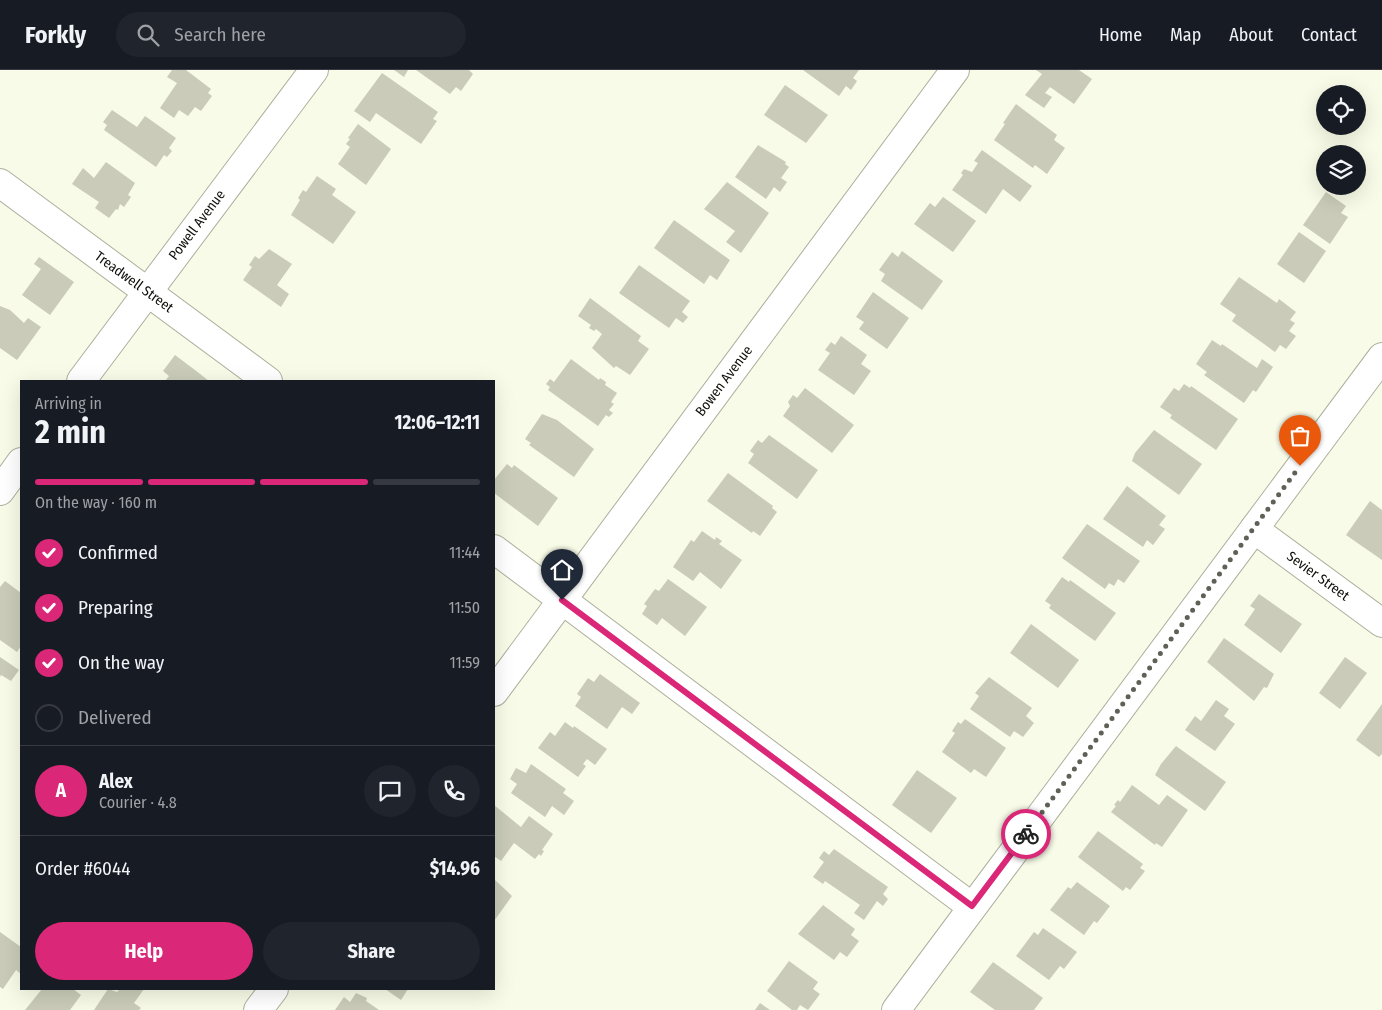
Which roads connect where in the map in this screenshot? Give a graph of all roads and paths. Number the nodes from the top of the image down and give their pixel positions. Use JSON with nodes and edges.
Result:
{"nodes":[{"id":1,"x":314,"y":70,"type":"edge"},
{"id":2,"x":955,"y":70,"type":"edge"},
{"id":3,"x":0,"y":183,"type":"edge"},
{"id":4,"x":147,"y":292,"type":"junction"},
{"id":5,"x":1382,"y":357,"type":"edge"},
{"id":6,"x":82,"y":380,"type":"edge"},
{"id":7,"x":267,"y":380,"type":"edge"},
{"id":8,"x":20,"y":463,"type":"edge"},
{"id":9,"x":0,"y":491,"type":"edge"},
{"id":10,"x":1254,"y":529,"type":"junction"},
{"id":11,"x":495,"y":550,"type":"edge"},
{"id":12,"x":562,"y":600,"type":"junction"},
{"id":13,"x":1382,"y":623,"type":"edge"},
{"id":14,"x":495,"y":691,"type":"edge"},
{"id":15,"x":972,"y":906,"type":"junction"},
{"id":16,"x":273,"y":990,"type":"edge"},
{"id":17,"x":258,"y":1010,"type":"edge"},
{"id":18,"x":896,"y":1010,"type":"edge"}],
"edges":[{"from":1,"to":4,"type":"street","name":"Powell Avenue"},
{"from":2,"to":12,"type":"street","name":"Bowen Avenue"},
{"from":3,"to":4,"type":"street","name":"Treadwell Street"},
{"from":4,"to":6,"type":"street","name":"Powell Avenue"},
{"from":4,"to":7,"type":"street","name":"Treadwell Street"},
{"from":5,"to":10,"type":"street"},
{"from":8,"to":9,"type":"street"},
{"from":10,"to":13,"type":"street","name":"Sevier Street"},
{"from":10,"to":15,"type":"street"},
{"from":11,"to":12,"type":"street"},
{"from":12,"to":14,"type":"street","name":"Bowen Avenue"},
{"from":12,"to":15,"type":"street"},
{"from":15,"to":18,"type":"street"},
{"from":16,"to":17,"type":"street"}]}
